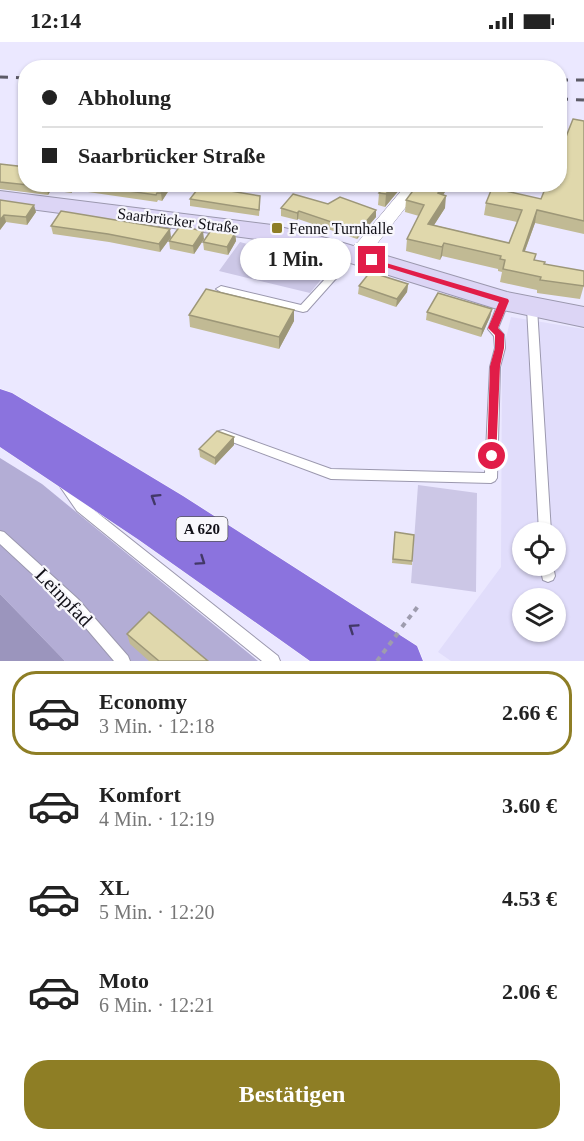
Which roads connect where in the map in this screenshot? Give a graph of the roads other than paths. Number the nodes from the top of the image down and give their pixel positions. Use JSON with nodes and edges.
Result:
{"nodes":[{"id":1,"x":409,"y":192,"type":"edge"},
{"id":2,"x":0,"y":198,"type":"edge"},
{"id":3,"x":353,"y":254,"type":"junction"},
{"id":4,"x":221,"y":289,"type":"dead end"},
{"id":5,"x":504,"y":301,"type":"junction"},
{"id":6,"x":532,"y":308,"type":"junction"},
{"id":7,"x":584,"y":318,"type":"edge"},
{"id":8,"x":0,"y":402,"type":"edge"},
{"id":9,"x":0,"y":429,"type":"edge"},
{"id":10,"x":223,"y":434,"type":"edge"},
{"id":11,"x":46,"y":458,"type":"junction"},
{"id":12,"x":544,"y":522,"type":"edge"},
{"id":13,"x":0,"y":536,"type":"edge"},
{"id":14,"x":123,"y":661,"type":"edge"},
{"id":15,"x":273,"y":661,"type":"edge"},
{"id":16,"x":347,"y":661,"type":"edge"},
{"id":17,"x":401,"y":661,"type":"edge"}],
"edges":[{"from":1,"to":3,"type":"street"},
{"from":2,"to":3,"type":"street","name":"Saarbrücker Straße"},
{"from":3,"to":4,"type":"lane"},
{"from":3,"to":5,"type":"street","name":"Saarbrücker Straße"},
{"from":5,"to":6,"type":"street","name":"Saarbrücker Straße"},
{"from":5,"to":10,"type":"lane"},
{"from":6,"to":7,"type":"street","name":"Saarbrücker Straße"},
{"from":6,"to":12,"type":"lane"},
{"from":17,"to":8,"type":"highway","number":"A 620","one_way":true},
{"from":9,"to":11,"type":"highway","number":"A 620"},
{"from":11,"to":15,"type":"lane"},
{"from":11,"to":16,"type":"highway","number":"A 620","one_way":true},
{"from":13,"to":14,"type":"lane","name":"Leinpfad"}]}
